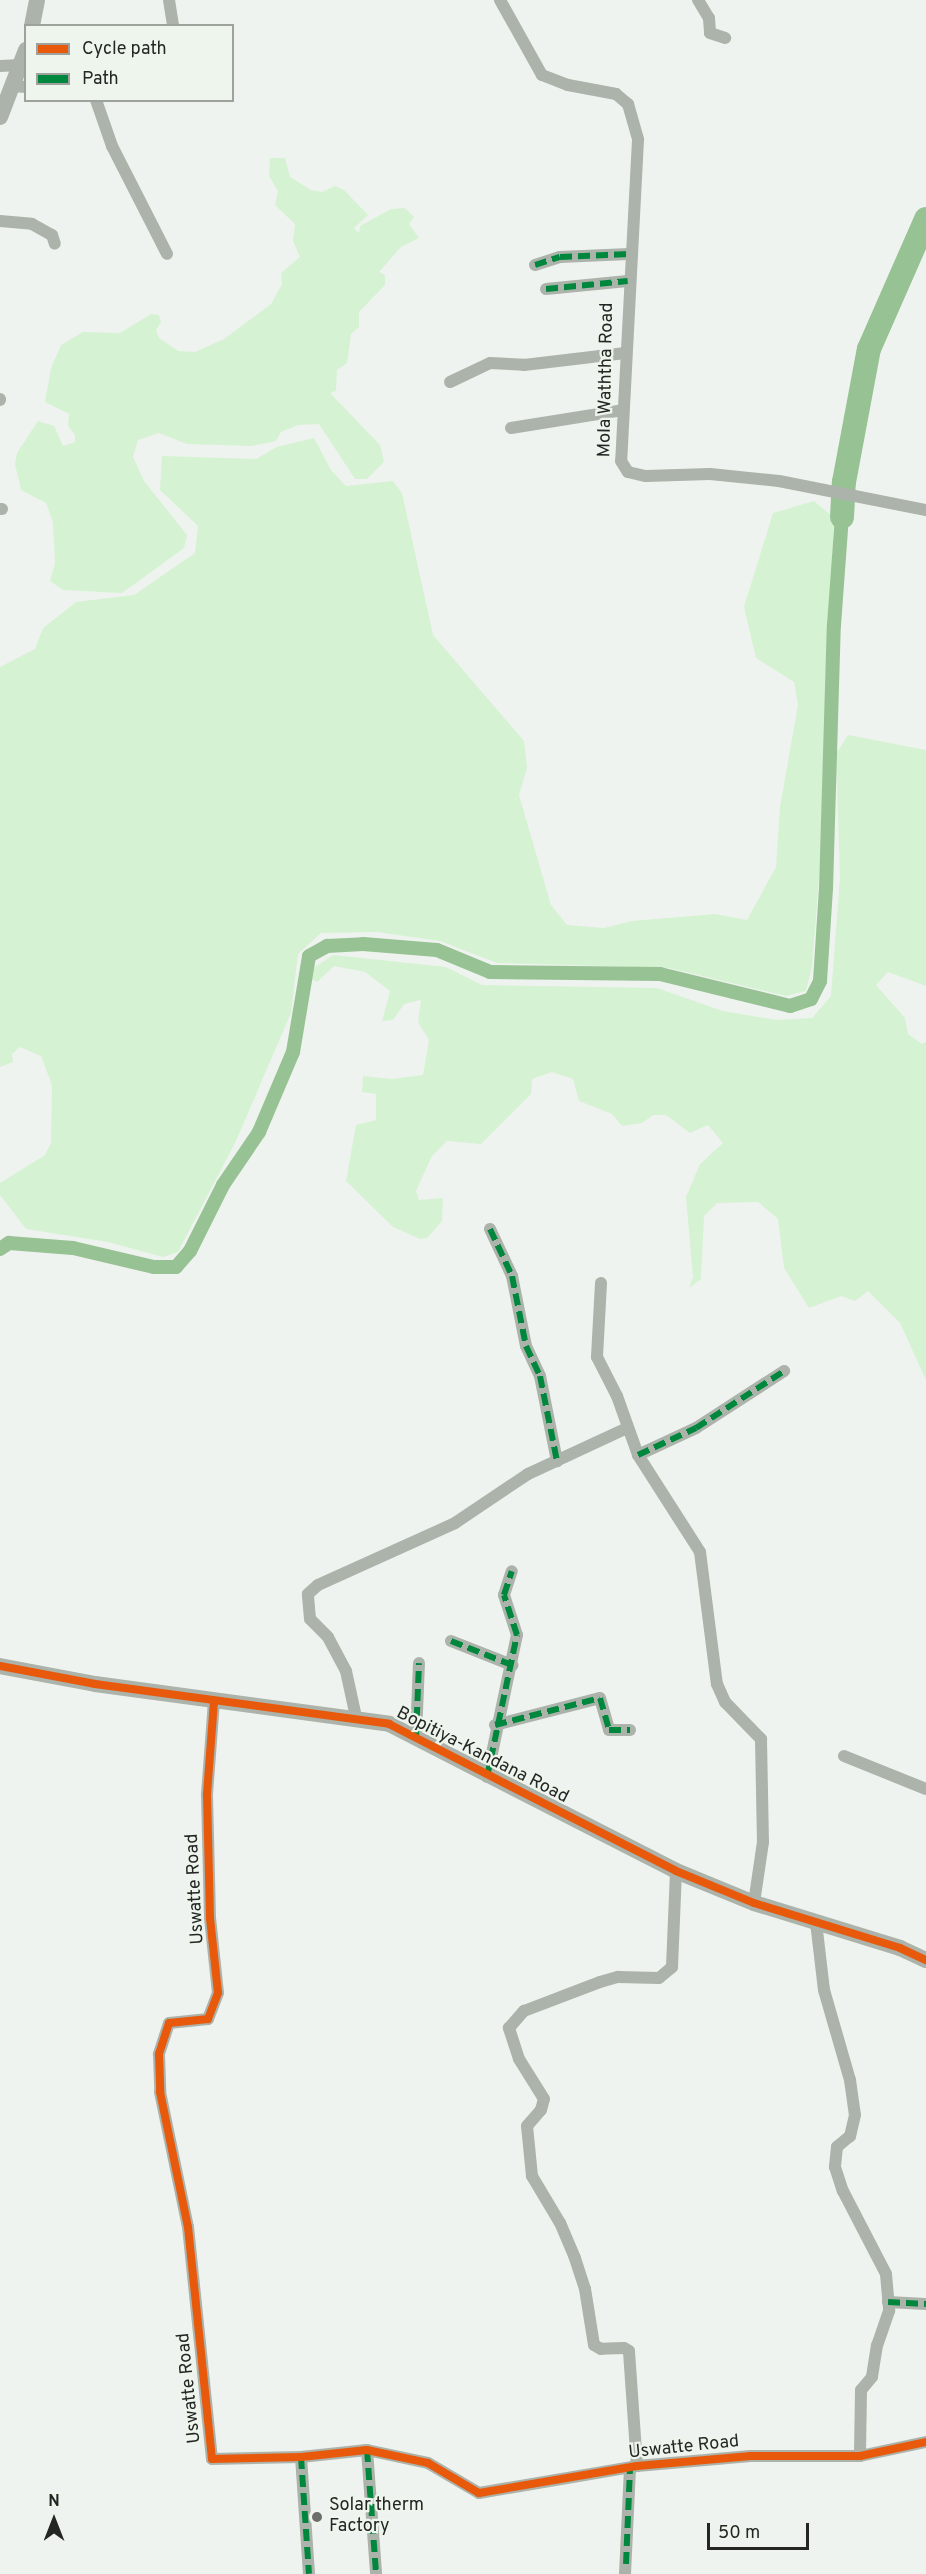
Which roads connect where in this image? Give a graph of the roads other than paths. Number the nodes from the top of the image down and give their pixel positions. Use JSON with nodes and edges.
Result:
{"nodes":[{"id":1,"x":37,"y":0,"type":"edge"},
{"id":2,"x":169,"y":0,"type":"edge"},
{"id":3,"x":500,"y":0,"type":"edge"},
{"id":4,"x":698,"y":0,"type":"edge"},
{"id":5,"x":32,"y":24,"type":"edge"},
{"id":6,"x":173,"y":24,"type":"edge"},
{"id":7,"x":725,"y":38,"type":"dead end"},
{"id":8,"x":23,"y":58,"type":"edge"},
{"id":9,"x":0,"y":66,"type":"edge"},
{"id":10,"x":19,"y":86,"type":"edge"},
{"id":11,"x":97,"y":102,"type":"edge"},
{"id":12,"x":0,"y":117,"type":"edge"},
{"id":13,"x":0,"y":221,"type":"edge"},
{"id":14,"x":55,"y":244,"type":"dead end"},
{"id":15,"x":167,"y":254,"type":"dead end"},
{"id":16,"x":629,"y":254,"type":"junction"},
{"id":17,"x":535,"y":265,"type":"dead end"},
{"id":18,"x":628,"y":281,"type":"junction"},
{"id":19,"x":546,"y":289,"type":"dead end"},
{"id":20,"x":625,"y":353,"type":"junction"},
{"id":21,"x":450,"y":381,"type":"dead end"},
{"id":22,"x":623,"y":410,"type":"junction"},
{"id":23,"x":511,"y":428,"type":"dead end"},
{"id":24,"x":926,"y":510,"type":"edge"},
{"id":25,"x":490,"y":1228,"type":"dead end"},
{"id":26,"x":602,"y":1282,"type":"dead end"},
{"id":27,"x":784,"y":1371,"type":"dead end"},
{"id":28,"x":627,"y":1428,"type":"junction"},
{"id":29,"x":638,"y":1455,"type":"junction"},
{"id":30,"x":557,"y":1461,"type":"junction"},
{"id":31,"x":512,"y":1572,"type":"dead end"},
{"id":32,"x":451,"y":1641,"type":"dead end"},
{"id":33,"x":419,"y":1663,"type":"dead end"},
{"id":34,"x":512,"y":1665,"type":"junction"},
{"id":35,"x":0,"y":1666,"type":"edge"},
{"id":36,"x":214,"y":1701,"type":"junction"},
{"id":37,"x":356,"y":1717,"type":"junction"},
{"id":38,"x":495,"y":1725,"type":"junction"},
{"id":39,"x":630,"y":1730,"type":"dead end"},
{"id":40,"x":416,"y":1737,"type":"junction"},
{"id":41,"x":844,"y":1756,"type":"dead end"},
{"id":42,"x":487,"y":1777,"type":"junction"},
{"id":43,"x":926,"y":1789,"type":"edge"},
{"id":44,"x":676,"y":1871,"type":"junction"},
{"id":45,"x":753,"y":1903,"type":"junction"},
{"id":46,"x":816,"y":1923,"type":"junction"},
{"id":47,"x":926,"y":1960,"type":"edge"},
{"id":48,"x":888,"y":2302,"type":"junction"},
{"id":49,"x":926,"y":2304,"type":"edge"},
{"id":50,"x":926,"y":2442,"type":"edge"},
{"id":51,"x":368,"y":2450,"type":"junction"},
{"id":52,"x":860,"y":2456,"type":"junction"},
{"id":53,"x":301,"y":2457,"type":"junction"},
{"id":54,"x":633,"y":2467,"type":"junction"},
{"id":55,"x":309,"y":2574,"type":"edge"},
{"id":56,"x":376,"y":2574,"type":"edge"},
{"id":57,"x":625,"y":2574,"type":"edge"}],
"edges":[{"from":1,"to":5,"type":"street"},
{"from":2,"to":6,"type":"street"},
{"from":3,"to":16,"type":"street","name":"Mola Waththa Road"},
{"from":4,"to":7,"type":"street"},
{"from":8,"to":9,"type":"street"},
{"from":8,"to":10,"type":"street"},
{"from":10,"to":12,"type":"street"},
{"from":11,"to":15,"type":"street"},
{"from":13,"to":14,"type":"street"},
{"from":16,"to":17,"type":"street"},
{"from":16,"to":18,"type":"street","name":"Mola Waththa Road"},
{"from":18,"to":19,"type":"street"},
{"from":18,"to":20,"type":"street","name":"Mola Waththa Road"},
{"from":20,"to":21,"type":"street"},
{"from":20,"to":22,"type":"street","name":"Mola Waththa Road"},
{"from":22,"to":23,"type":"street"},
{"from":22,"to":24,"type":"street","name":"Mola Waththa Road"},
{"from":25,"to":30,"type":"street"},
{"from":26,"to":28,"type":"street"},
{"from":27,"to":29,"type":"street"},
{"from":28,"to":29,"type":"street"},
{"from":28,"to":30,"type":"street"},
{"from":29,"to":45,"type":"street"},
{"from":30,"to":37,"type":"street"},
{"from":31,"to":34,"type":"street"},
{"from":32,"to":34,"type":"street"},
{"from":33,"to":40,"type":"street"},
{"from":34,"to":38,"type":"street"},
{"from":35,"to":36,"type":"street","name":"Bopitiya-Kandana Road"},
{"from":36,"to":37,"type":"street","name":"Bopitiya-Kandana Road"},
{"from":36,"to":53,"type":"street","name":"Uswatte Road"},
{"from":37,"to":40,"type":"street","name":"Bopitiya-Kandana Road"},
{"from":38,"to":39,"type":"street"},
{"from":38,"to":42,"type":"street"},
{"from":40,"to":42,"type":"street","name":"Bopitiya-Kandana Road"},
{"from":41,"to":43,"type":"street"},
{"from":42,"to":44,"type":"street","name":"Bopitiya-Kandana Road"},
{"from":44,"to":45,"type":"street","name":"Bopitiya-Kandana Road"},
{"from":44,"to":54,"type":"street"},
{"from":45,"to":46,"type":"street","name":"Bopitiya-Kandana Road"},
{"from":46,"to":47,"type":"street","name":"Bopitiya-Kandana Road"},
{"from":46,"to":48,"type":"street"},
{"from":48,"to":49,"type":"street"},
{"from":48,"to":52,"type":"street"},
{"from":50,"to":52,"type":"street","name":"Uswatte Road"},
{"from":51,"to":53,"type":"street","name":"Uswatte Road"},
{"from":51,"to":54,"type":"street","name":"Uswatte Road"},
{"from":51,"to":56,"type":"street"},
{"from":52,"to":54,"type":"street","name":"Uswatte Road"},
{"from":53,"to":55,"type":"street"},
{"from":54,"to":57,"type":"street"}]}
